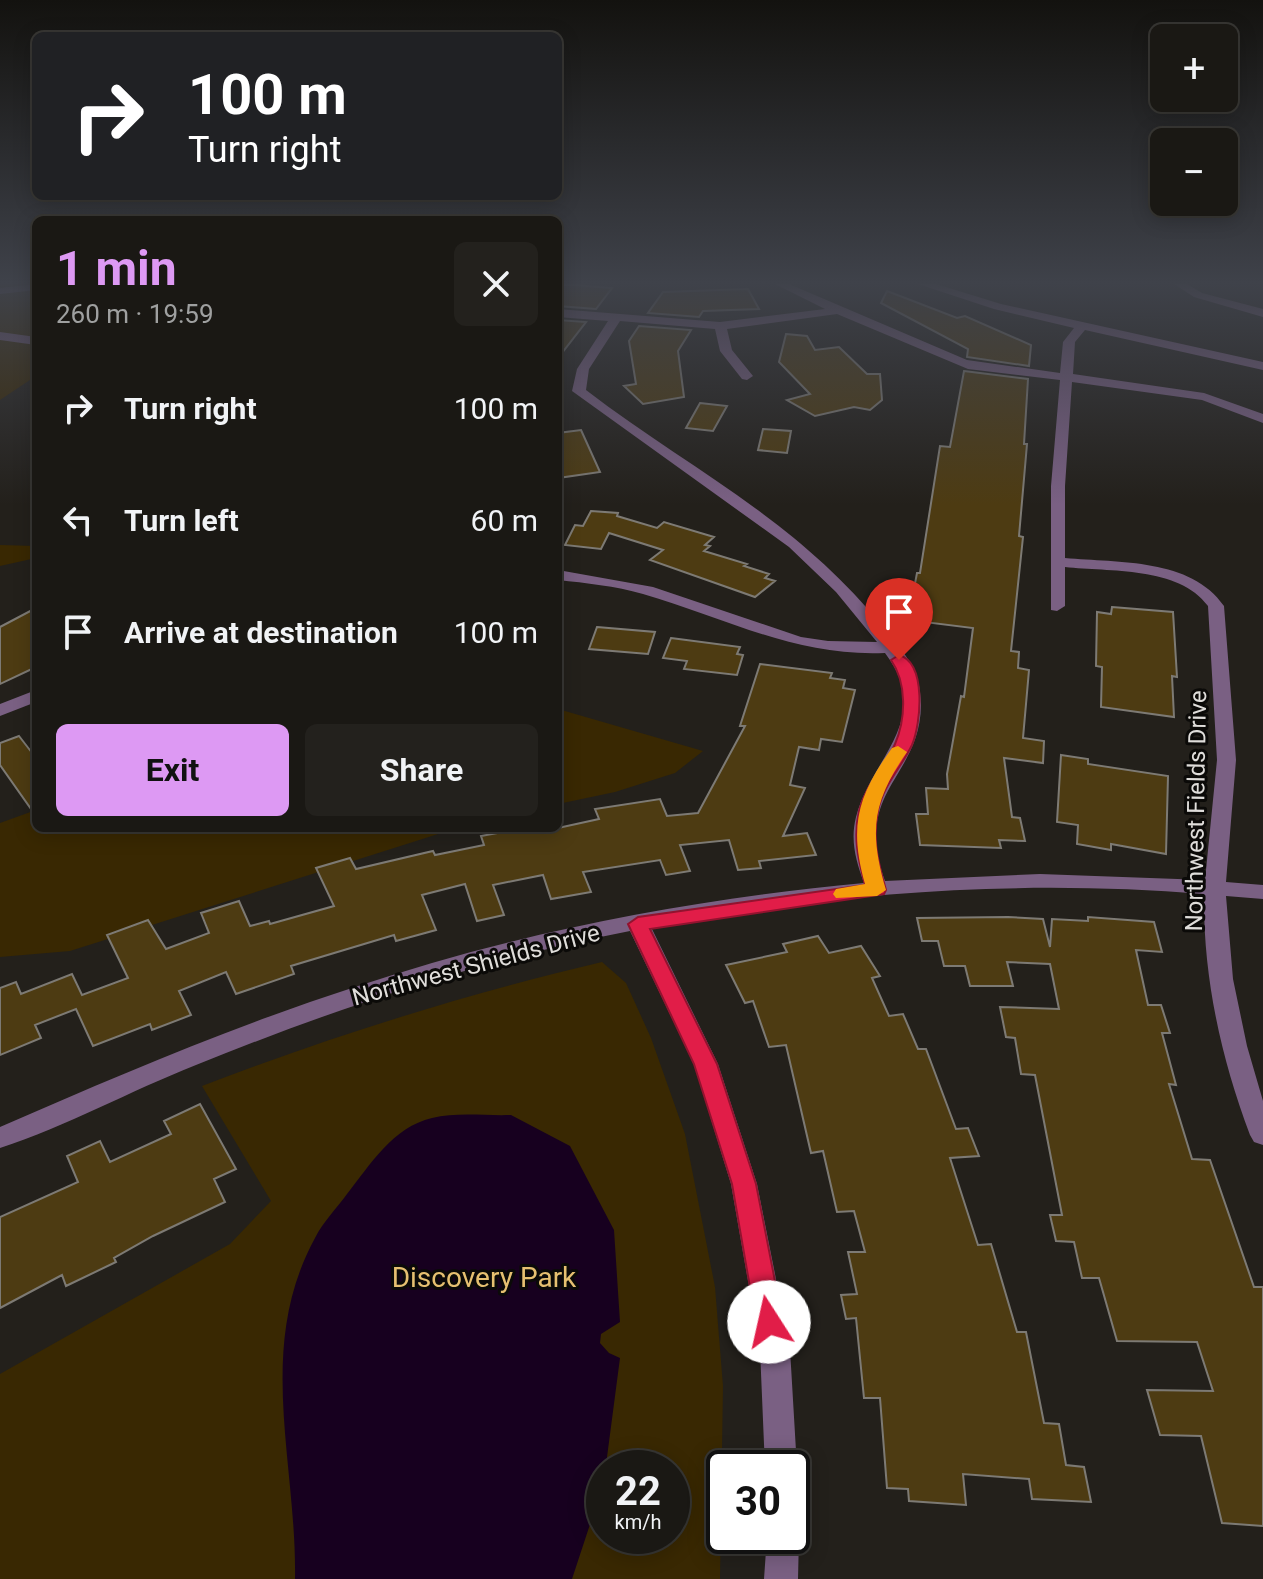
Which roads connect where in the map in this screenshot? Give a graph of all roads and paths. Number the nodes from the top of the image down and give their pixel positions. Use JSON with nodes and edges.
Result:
{"nodes":[{"id":1,"x":590,"y":358,"type":"edge"},
{"id":2,"x":732,"y":358,"type":"edge"},
{"id":3,"x":946,"y":358,"type":"edge"},
{"id":4,"x":1068,"y":358,"type":"edge"},
{"id":5,"x":1227,"y":358,"type":"edge"},
{"id":6,"x":1263,"y":366,"type":"edge"},
{"id":7,"x":747,"y":376,"type":"dead end"},
{"id":8,"x":1067,"y":379,"type":"junction"},
{"id":9,"x":1263,"y":419,"type":"edge"},
{"id":10,"x":1059,"y":562,"type":"junction"},
{"id":11,"x":562,"y":576,"type":"edge"},
{"id":12,"x":1057,"y":606,"type":"dead end"},
{"id":13,"x":890,"y":647,"type":"junction"},
{"id":14,"x":32,"y":698,"type":"edge"},
{"id":15,"x":0,"y":710,"type":"edge"},
{"id":16,"x":1215,"y":887,"type":"junction"},
{"id":17,"x":877,"y":890,"type":"junction"},
{"id":18,"x":1263,"y":892,"type":"edge"},
{"id":19,"x":638,"y":924,"type":"junction"},
{"id":20,"x":1263,"y":1135,"type":"edge"},
{"id":21,"x":0,"y":1138,"type":"edge"},
{"id":22,"x":780,"y":1450,"type":"edge"},
{"id":23,"x":782,"y":1554,"type":"edge"},
{"id":24,"x":781,"y":1579,"type":"edge"}],
"edges":[{"from":1,"to":13,"type":"street"},
{"from":2,"to":7,"type":"street"},
{"from":3,"to":8,"type":"street"},
{"from":4,"to":8,"type":"street"},
{"from":5,"to":6,"type":"street"},
{"from":8,"to":9,"type":"street"},
{"from":8,"to":10,"type":"street"},
{"from":10,"to":12,"type":"street"},
{"from":10,"to":16,"type":"street","name":"Northwest Fields Drive"},
{"from":11,"to":13,"type":"street"},
{"from":13,"to":17,"type":"street"},
{"from":14,"to":15,"type":"street"},
{"from":16,"to":17,"type":"street","name":"Northwest Shields Drive"},
{"from":16,"to":18,"type":"street","name":"Northwest Shields Drive"},
{"from":16,"to":20,"type":"street","name":"Northwest Fields Drive"},
{"from":17,"to":19,"type":"street","name":"Northwest Shields Drive"},
{"from":19,"to":21,"type":"street","name":"Northwest Shields Drive"},
{"from":19,"to":22,"type":"street"},
{"from":23,"to":24,"type":"street"}]}
